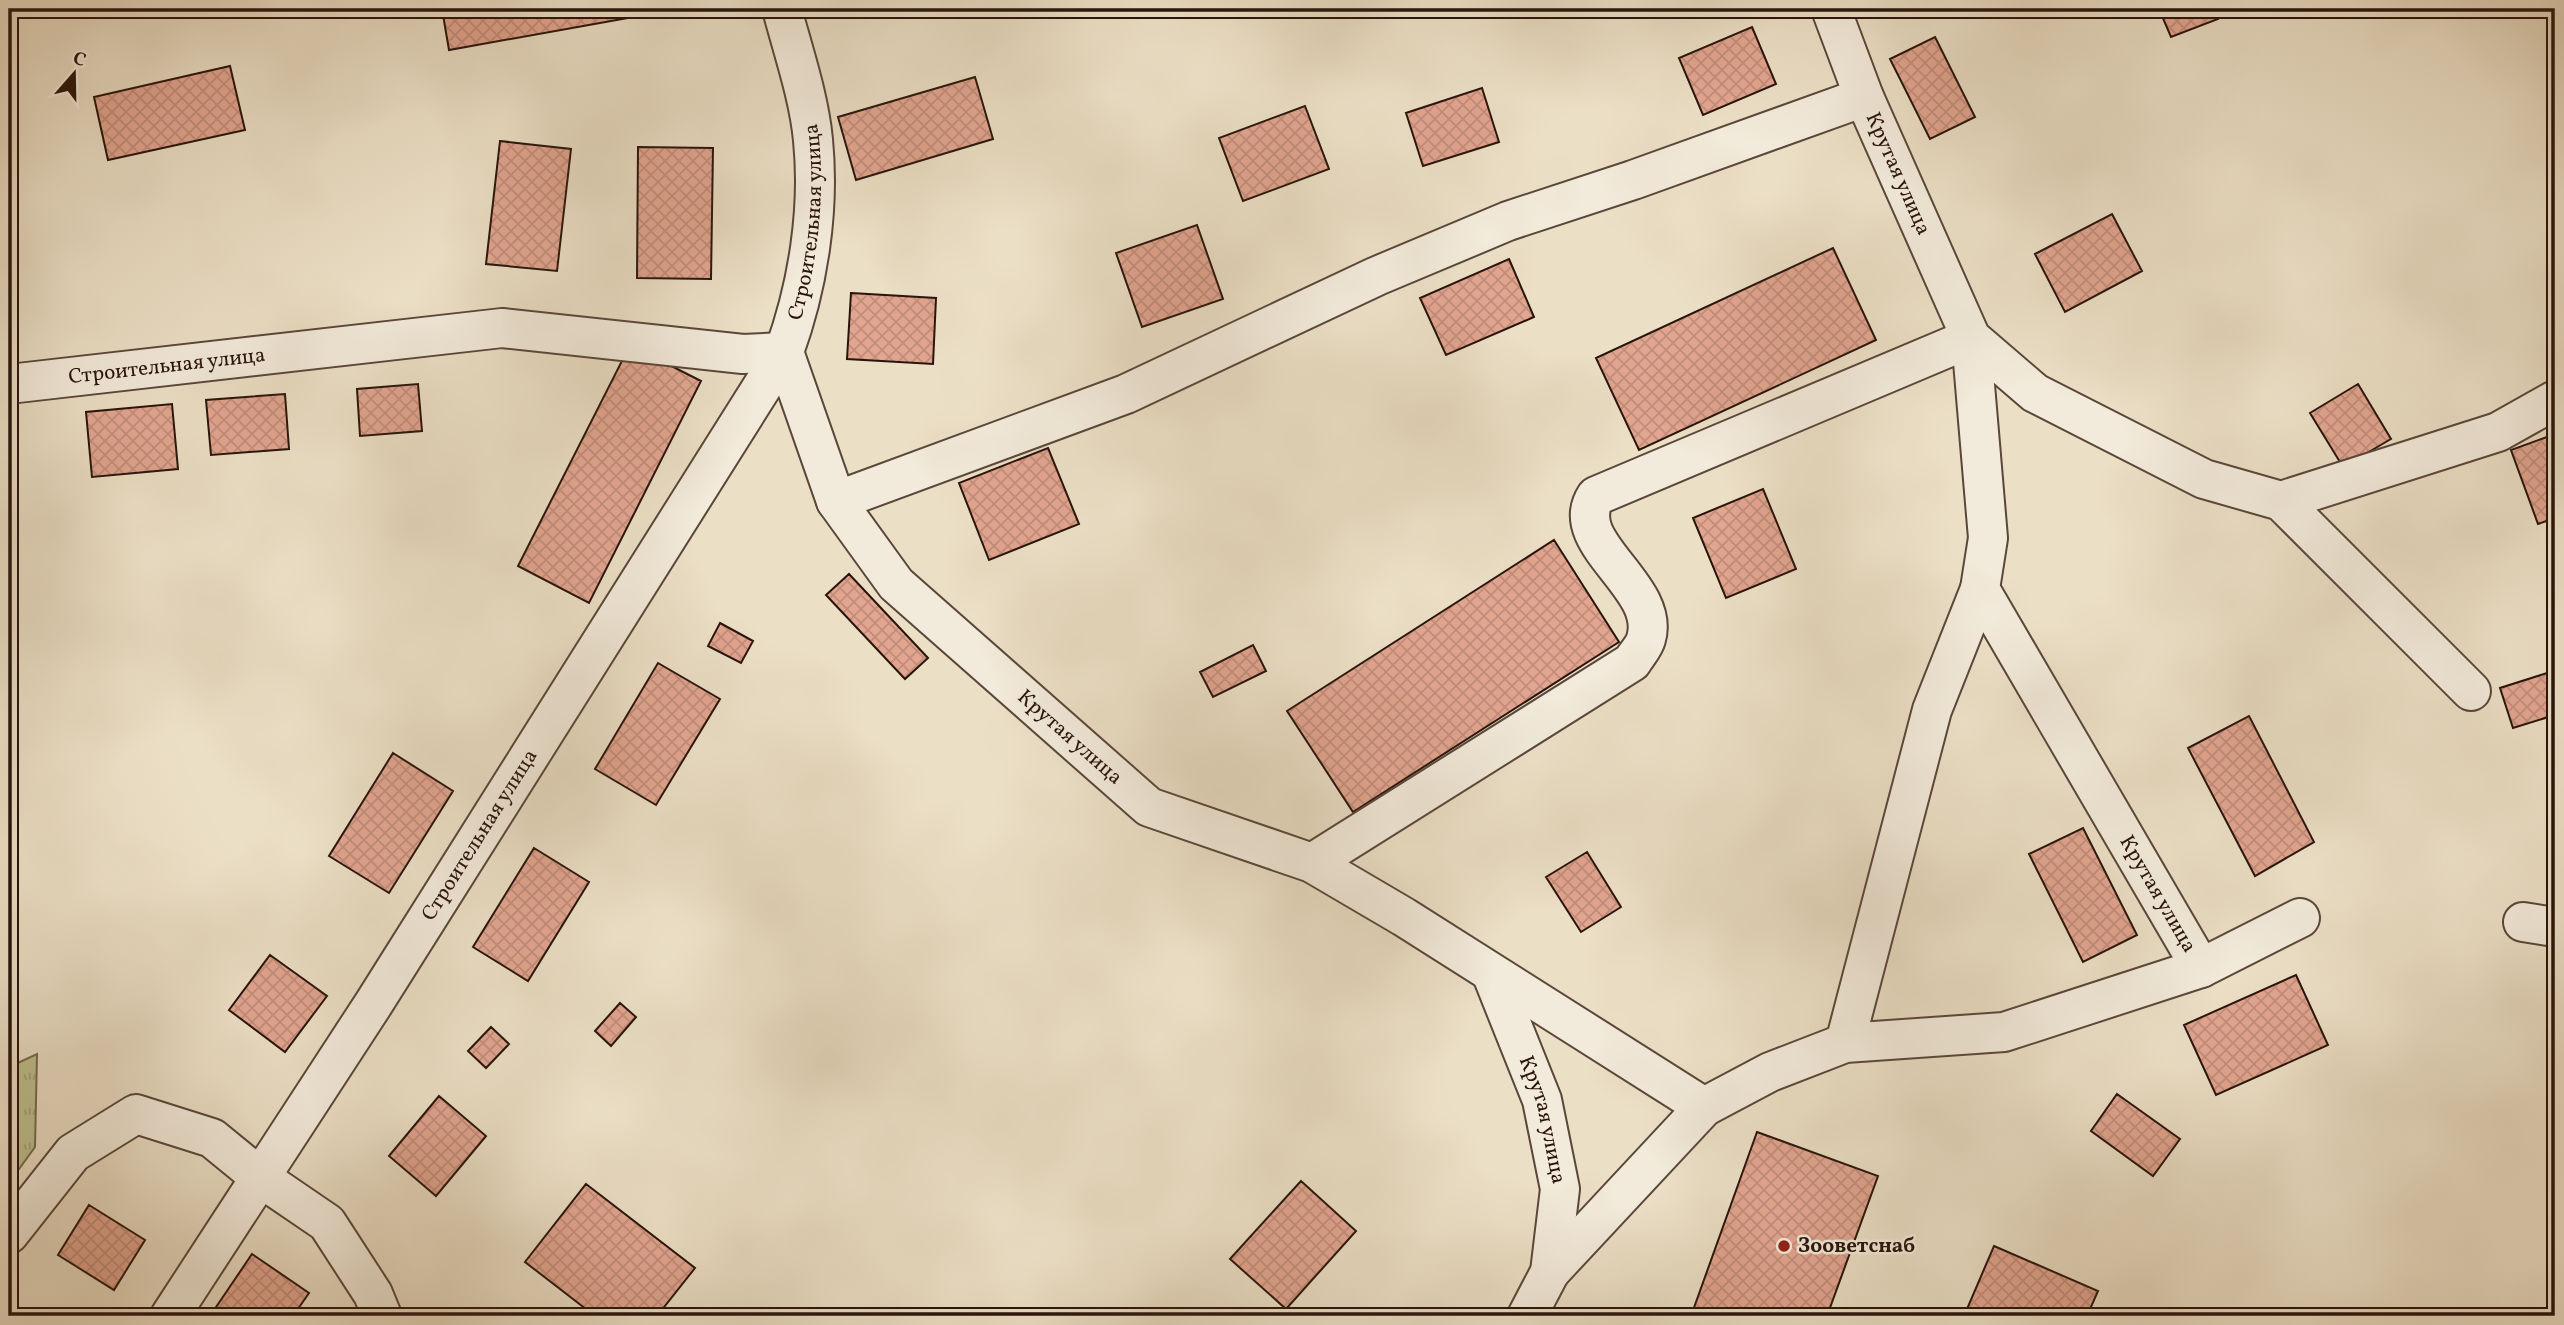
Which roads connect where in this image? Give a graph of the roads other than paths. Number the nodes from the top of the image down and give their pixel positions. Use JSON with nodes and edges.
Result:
{"nodes":[{"id":1,"x":782,"y":9,"type":"edge"},
{"id":2,"x":1830,"y":9,"type":"edge"},
{"id":3,"x":1864,"y":97,"type":"junction"},
{"id":4,"x":1971,"y":338,"type":"junction"},
{"id":5,"x":784,"y":352,"type":"junction"},
{"id":6,"x":9,"y":384,"type":"edge"},
{"id":7,"x":2555,"y":400,"type":"edge"},
{"id":8,"x":836,"y":501,"type":"junction"},
{"id":9,"x":2281,"y":501,"type":"junction"},
{"id":10,"x":1980,"y":589,"type":"junction"},
{"id":11,"x":2471,"y":691,"type":"dead end"},
{"id":12,"x":1312,"y":863,"type":"junction"},
{"id":13,"x":2300,"y":918,"type":"dead end"},
{"id":14,"x":2202,"y":968,"type":"junction"},
{"id":15,"x":1492,"y":975,"type":"junction"},
{"id":16,"x":1845,"y":1043,"type":"junction"},
{"id":17,"x":1704,"y":1107,"type":"junction"},
{"id":18,"x":261,"y":1178,"type":"junction"},
{"id":19,"x":9,"y":1234,"type":"edge"},
{"id":20,"x":1550,"y":1272,"type":"junction"},
{"id":21,"x":170,"y":1316,"type":"edge"},
{"id":22,"x":382,"y":1316,"type":"edge"},
{"id":23,"x":1527,"y":1316,"type":"edge"}],
"edges":[{"from":1,"to":5,"type":"street","name":"Строительная улица"},
{"from":2,"to":3,"type":"street","name":"Крутая улица"},
{"from":3,"to":4,"type":"street","name":"Крутая улица"},
{"from":3,"to":8,"type":"street"},
{"from":4,"to":9,"type":"street","name":"Крутая улица"},
{"from":4,"to":10,"type":"street","name":"Крутая улица"},
{"from":4,"to":12,"type":"street"},
{"from":5,"to":6,"type":"street","name":"Строительная улица"},
{"from":5,"to":8,"type":"street","name":"Крутая улица"},
{"from":5,"to":18,"type":"street","name":"Строительная улица"},
{"from":7,"to":9,"type":"street"},
{"from":8,"to":12,"type":"street","name":"Крутая улица"},
{"from":9,"to":11,"type":"street"},
{"from":10,"to":14,"type":"street","name":"Крутая улица"},
{"from":10,"to":16,"type":"street"},
{"from":12,"to":15,"type":"street","name":"Крутая улица"},
{"from":13,"to":14,"type":"street"},
{"from":14,"to":16,"type":"street","name":"Крутая улица"},
{"from":15,"to":17,"type":"street","name":"Крутая улица"},
{"from":15,"to":20,"type":"street","name":"Крутая улица"},
{"from":16,"to":17,"type":"street","name":"Крутая улица"},
{"from":17,"to":20,"type":"street","name":"Крутая улица"},
{"from":18,"to":19,"type":"street"},
{"from":18,"to":21,"type":"street","name":"Строительная улица"},
{"from":18,"to":22,"type":"street"},
{"from":20,"to":23,"type":"street","name":"Крутая улица"}]}
